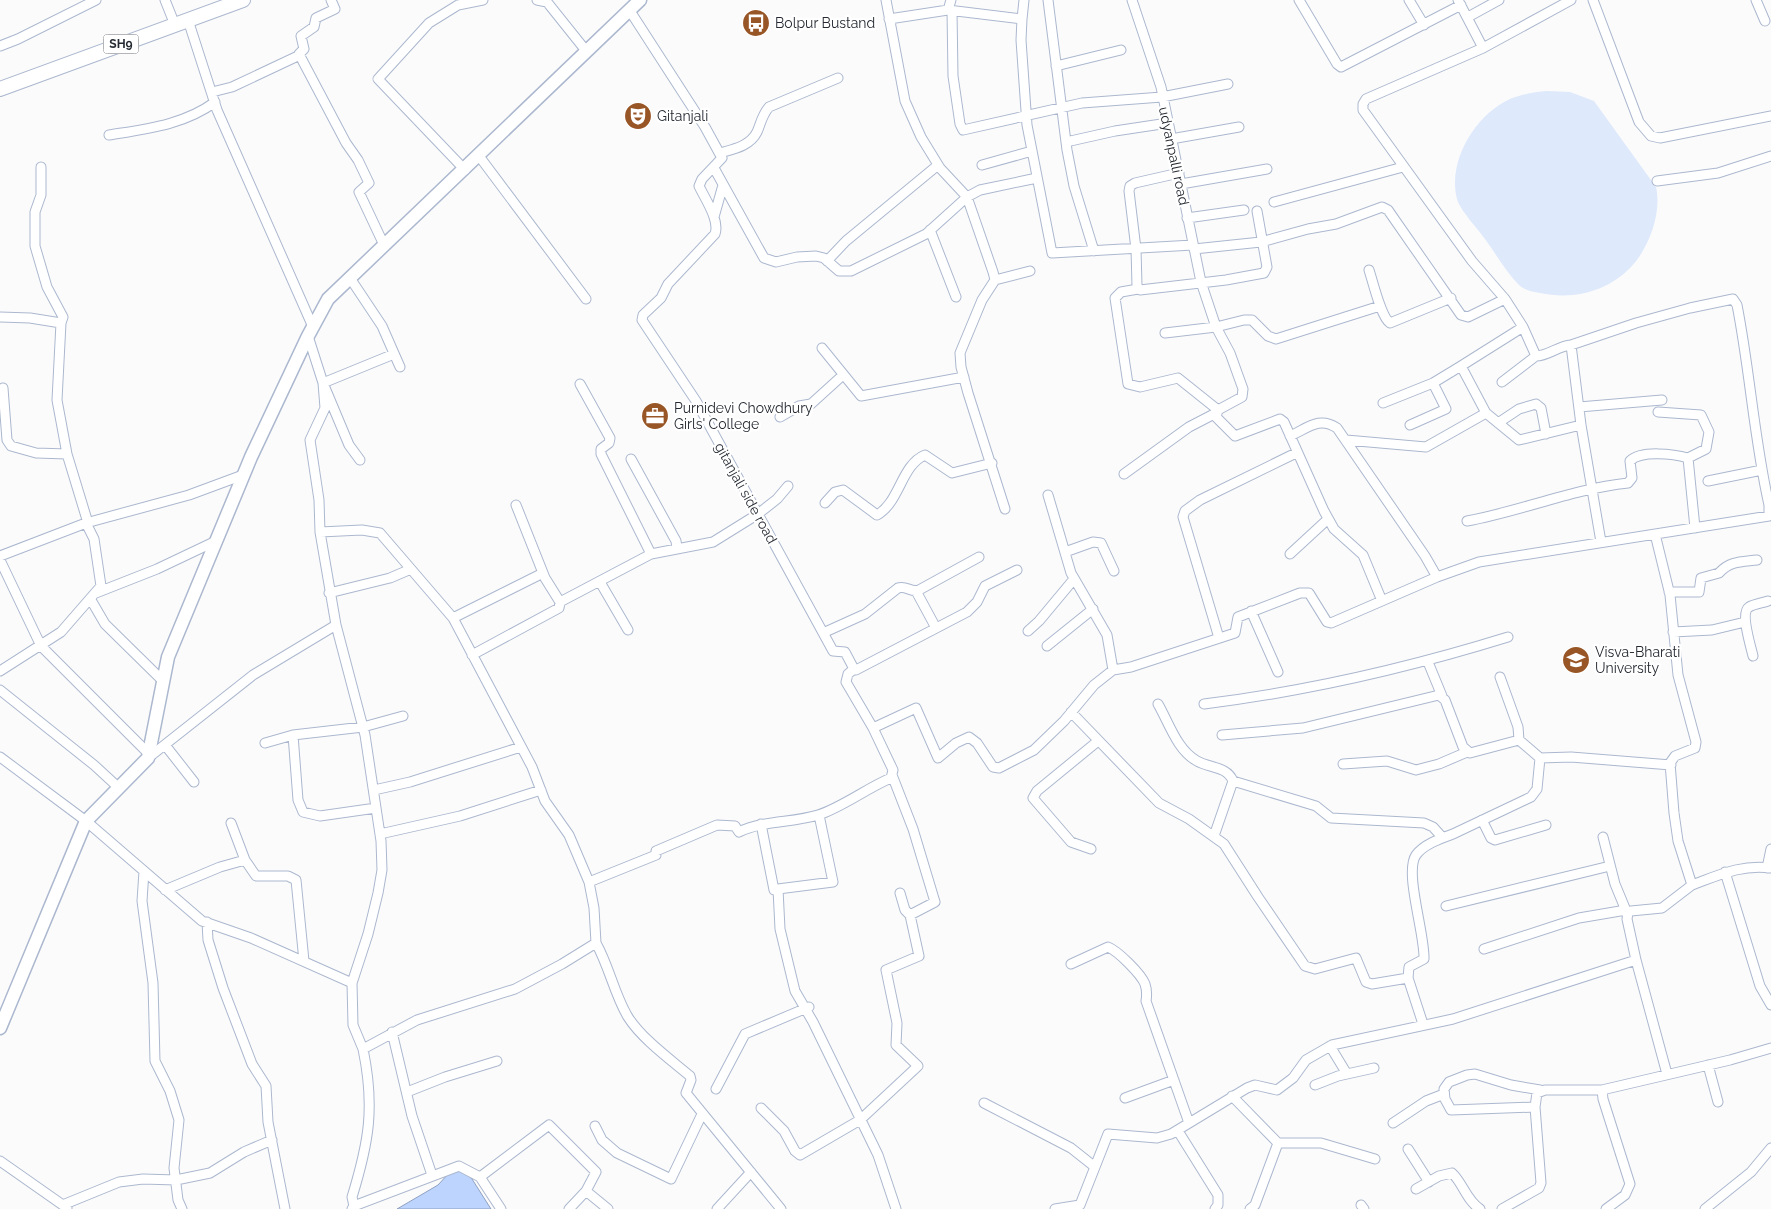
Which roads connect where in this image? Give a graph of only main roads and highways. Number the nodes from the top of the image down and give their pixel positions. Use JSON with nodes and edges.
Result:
{"nodes":[{"id":1,"x":243,"y":0,"type":"edge"},
{"id":2,"x":0,"y":89,"type":"edge"}],
"edges":[{"from":1,"to":2,"type":"main road","number":"SH9"}]}
